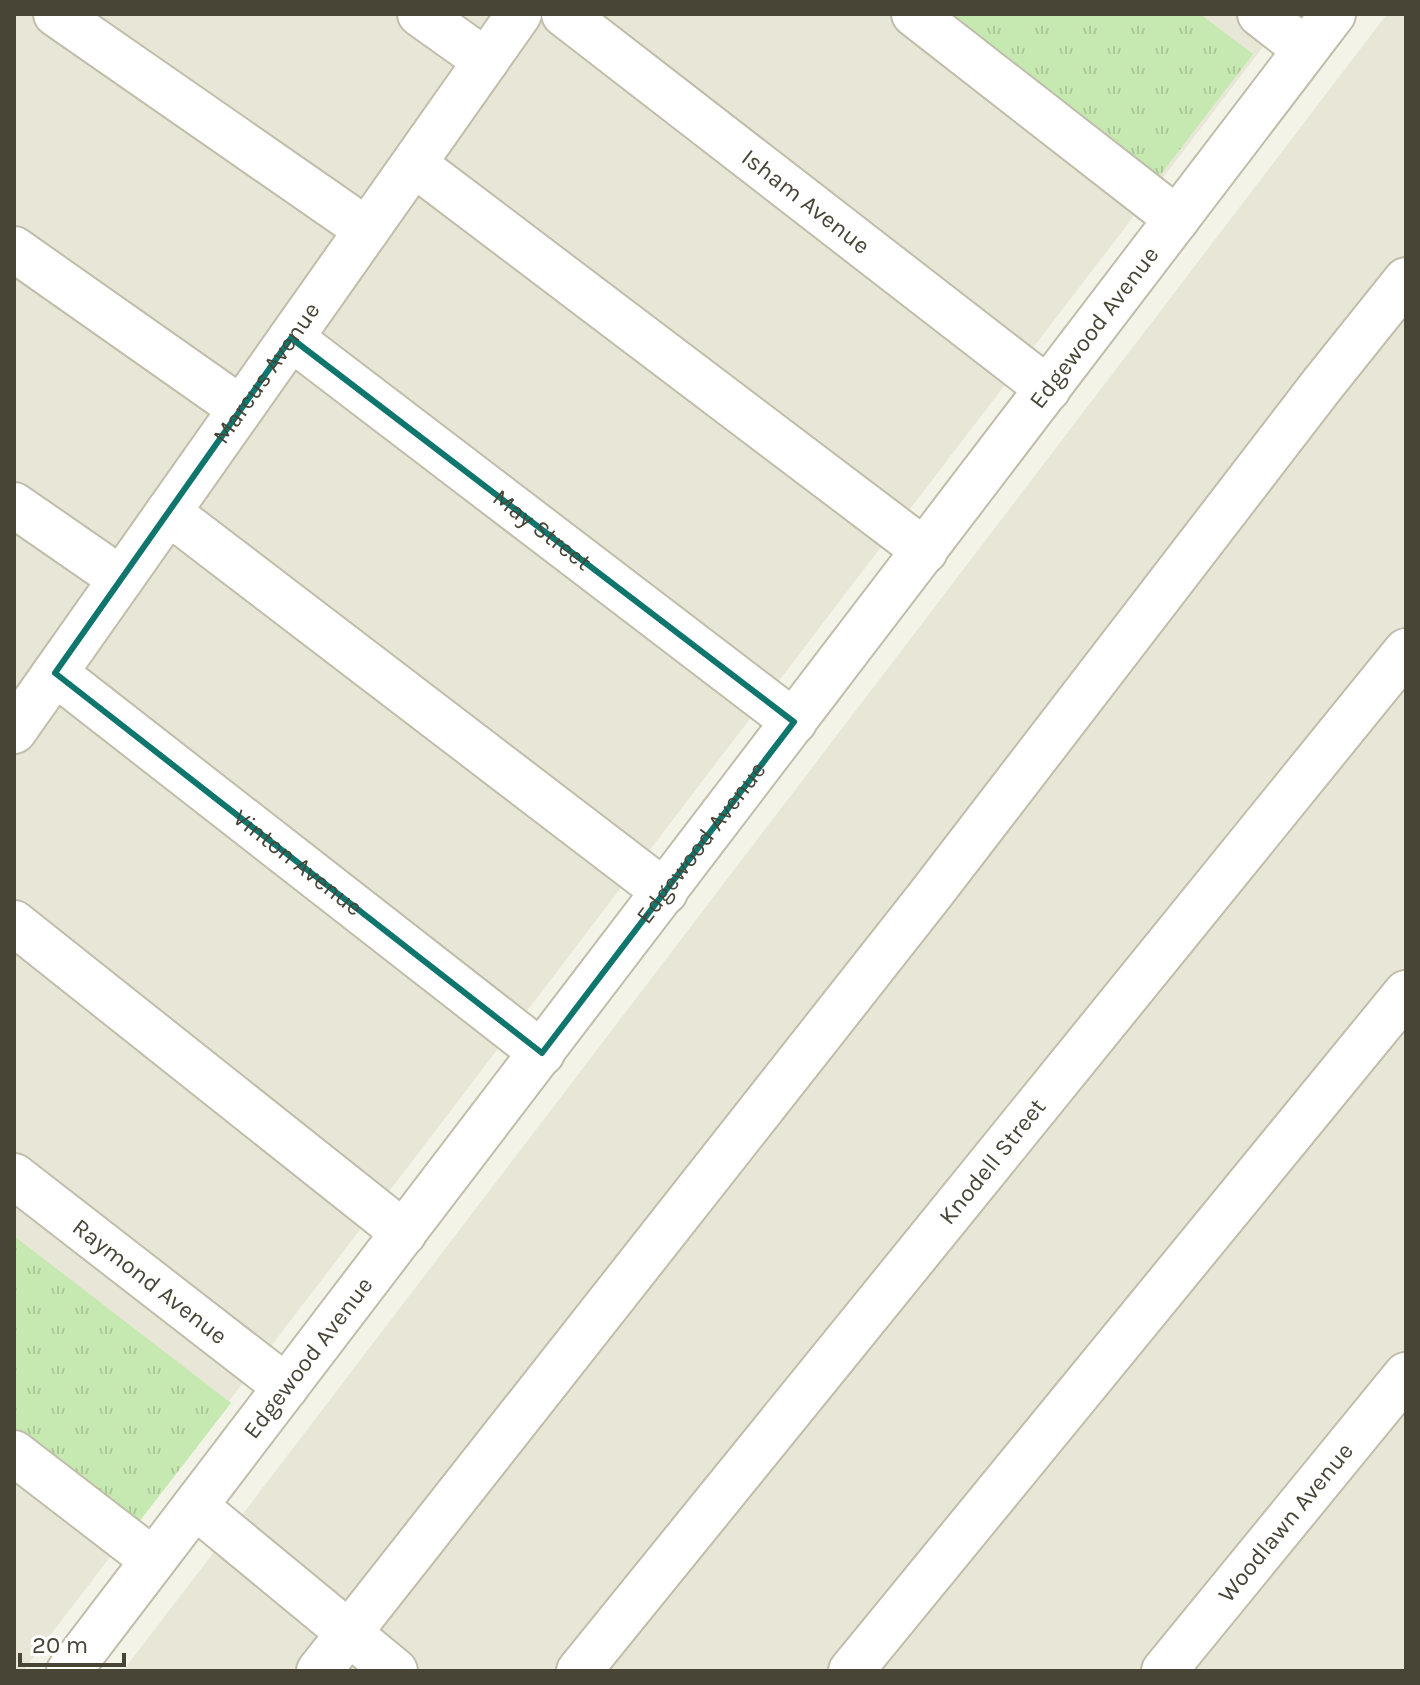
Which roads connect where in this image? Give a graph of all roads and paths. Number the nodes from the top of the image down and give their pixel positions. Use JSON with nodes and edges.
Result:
{"nodes":[{"id":1,"x":56,"y":14,"type":"edge"},
{"id":2,"x":420,"y":14,"type":"edge"},
{"id":3,"x":519,"y":14,"type":"edge"},
{"id":4,"x":564,"y":14,"type":"edge"},
{"id":5,"x":914,"y":14,"type":"edge"},
{"id":6,"x":1260,"y":14,"type":"edge"},
{"id":7,"x":1333,"y":14,"type":"edge"},
{"id":8,"x":1305,"y":49,"type":"junction"},
{"id":9,"x":486,"y":61,"type":"junction"},
{"id":10,"x":414,"y":164,"type":"junction"},
{"id":11,"x":1177,"y":219,"type":"junction"},
{"id":12,"x":367,"y":230,"type":"junction"},
{"id":13,"x":14,"y":249,"type":"edge"},
{"id":14,"x":1406,"y":280,"type":"edge"},
{"id":15,"x":291,"y":338,"type":"junction"},
{"id":16,"x":1048,"y":389,"type":"junction"},
{"id":17,"x":240,"y":408,"type":"junction"},
{"id":18,"x":14,"y":505,"type":"edge"},
{"id":19,"x":168,"y":512,"type":"junction"},
{"id":20,"x":925,"y":551,"type":"junction"},
{"id":21,"x":121,"y":579,"type":"junction"},
{"id":22,"x":1406,"y":651,"type":"edge"},
{"id":23,"x":55,"y":673,"type":"junction"},
{"id":24,"x":794,"y":722,"type":"junction"},
{"id":25,"x":14,"y":731,"type":"edge"},
{"id":26,"x":665,"y":892,"type":"junction"},
{"id":27,"x":14,"y":923,"type":"edge"},
{"id":28,"x":1406,"y":993,"type":"edge"},
{"id":29,"x":542,"y":1053,"type":"junction"},
{"id":30,"x":14,"y":1176,"type":"edge"},
{"id":31,"x":404,"y":1233,"type":"junction"},
{"id":32,"x":1406,"y":1375,"type":"edge"},
{"id":33,"x":286,"y":1387,"type":"junction"},
{"id":34,"x":14,"y":1453,"type":"edge"},
{"id":35,"x":195,"y":1506,"type":"junction"},
{"id":36,"x":153,"y":1560,"type":"junction"},
{"id":37,"x":349,"y":1633,"type":"junction"},
{"id":38,"x":69,"y":1671,"type":"edge"},
{"id":39,"x":319,"y":1671,"type":"edge"},
{"id":40,"x":395,"y":1671,"type":"edge"},
{"id":41,"x":579,"y":1671,"type":"edge"},
{"id":42,"x":851,"y":1671,"type":"edge"},
{"id":43,"x":1164,"y":1671,"type":"edge"}],
"edges":[{"from":1,"to":12,"type":"street"},
{"from":2,"to":9,"type":"street"},
{"from":3,"to":9,"type":"street","name":"Marcus Avenue"},
{"from":4,"to":16,"type":"street","name":"Isham Avenue"},
{"from":5,"to":11,"type":"street"},
{"from":6,"to":8,"type":"street"},
{"from":7,"to":8,"type":"street","name":"Edgewood Avenue"},
{"from":8,"to":11,"type":"street","name":"Edgewood Avenue"},
{"from":9,"to":10,"type":"street","name":"Marcus Avenue"},
{"from":10,"to":12,"type":"street","name":"Marcus Avenue"},
{"from":10,"to":20,"type":"street"},
{"from":11,"to":16,"type":"street","name":"Edgewood Avenue"},
{"from":12,"to":15,"type":"street","name":"Marcus Avenue"},
{"from":13,"to":17,"type":"street"},
{"from":14,"to":37,"type":"street"},
{"from":15,"to":17,"type":"street","name":"Marcus Avenue"},
{"from":15,"to":24,"type":"street","name":"May Street"},
{"from":16,"to":20,"type":"street","name":"Edgewood Avenue"},
{"from":17,"to":19,"type":"street","name":"Marcus Avenue"},
{"from":18,"to":21,"type":"street"},
{"from":19,"to":21,"type":"street","name":"Marcus Avenue"},
{"from":19,"to":26,"type":"street"},
{"from":20,"to":24,"type":"street","name":"Edgewood Avenue"},
{"from":21,"to":23,"type":"street","name":"Marcus Avenue"},
{"from":22,"to":41,"type":"street","name":"Knodell Street"},
{"from":23,"to":25,"type":"street","name":"Marcus Avenue"},
{"from":23,"to":29,"type":"street","name":"Vinton Avenue"},
{"from":24,"to":26,"type":"street","name":"Edgewood Avenue"},
{"from":26,"to":29,"type":"street","name":"Edgewood Avenue"},
{"from":27,"to":31,"type":"street"},
{"from":28,"to":42,"type":"street"},
{"from":29,"to":31,"type":"street","name":"Edgewood Avenue"},
{"from":30,"to":33,"type":"street","name":"Raymond Avenue"},
{"from":31,"to":33,"type":"street","name":"Edgewood Avenue"},
{"from":32,"to":43,"type":"street","name":"Woodlawn Avenue"},
{"from":33,"to":35,"type":"street","name":"Edgewood Avenue"},
{"from":34,"to":36,"type":"street"},
{"from":35,"to":36,"type":"street","name":"Edgewood Avenue"},
{"from":35,"to":37,"type":"street"},
{"from":36,"to":38,"type":"street","name":"Edgewood Avenue"},
{"from":37,"to":39,"type":"street"},
{"from":37,"to":40,"type":"street"}]}
